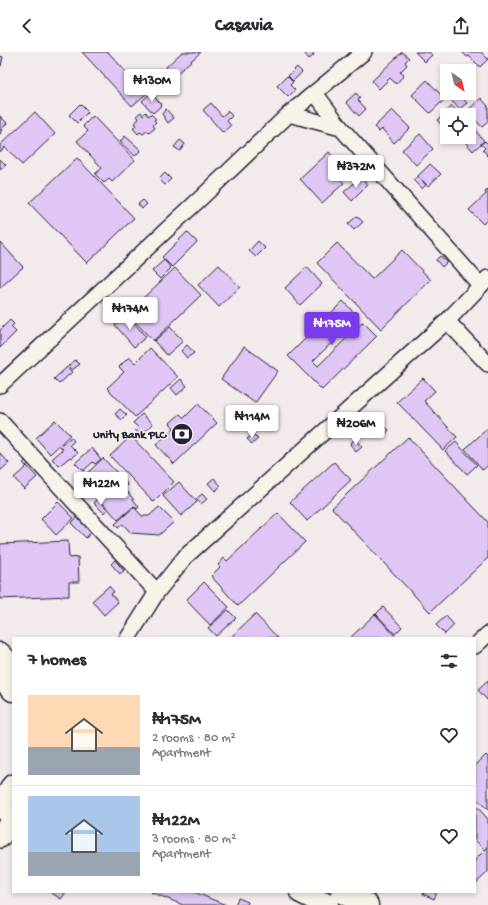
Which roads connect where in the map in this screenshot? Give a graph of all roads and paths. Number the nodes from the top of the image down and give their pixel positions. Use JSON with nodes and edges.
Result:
{"nodes":[{"id":1,"x":364,"y":52,"type":"edge"},
{"id":2,"x":314,"y":94,"type":"junction"},
{"id":3,"x":289,"y":114,"type":"junction"},
{"id":4,"x":341,"y":128,"type":"junction"},
{"id":5,"x":484,"y":282,"type":"edge"},
{"id":6,"x":447,"y":321,"type":"junction"},
{"id":7,"x":488,"y":364,"type":"edge"},
{"id":8,"x":0,"y":385,"type":"edge"},
{"id":9,"x":0,"y":421,"type":"edge"},
{"id":10,"x":157,"y":592,"type":"junction"},
{"id":11,"x":488,"y":634,"type":"edge"},
{"id":12,"x":129,"y":637,"type":"edge"},
{"id":13,"x":476,"y":645,"type":"edge"},
{"id":14,"x":0,"y":654,"type":"edge"},
{"id":15,"x":12,"y":665,"type":"edge"},
{"id":16,"x":0,"y":676,"type":"edge"},
{"id":17,"x":12,"y":689,"type":"edge"},
{"id":18,"x":12,"y":787,"type":"edge"},
{"id":19,"x":0,"y":808,"type":"edge"},
{"id":20,"x":12,"y":819,"type":"edge"},
{"id":21,"x":0,"y":837,"type":"edge"},
{"id":22,"x":303,"y":893,"type":"edge"},
{"id":23,"x":344,"y":893,"type":"edge"},
{"id":24,"x":327,"y":905,"type":"edge"},
{"id":25,"x":367,"y":905,"type":"edge"}],
"edges":[{"from":1,"to":2,"type":"street"},
{"from":2,"to":3,"type":"street"},
{"from":2,"to":4,"type":"street"},
{"from":3,"to":4,"type":"street"},
{"from":3,"to":8,"type":"street"},
{"from":4,"to":5,"type":"street"},
{"from":5,"to":6,"type":"street"},
{"from":6,"to":7,"type":"street"},
{"from":6,"to":10,"type":"street"},
{"from":9,"to":10,"type":"street"},
{"from":10,"to":12,"type":"street"},
{"from":11,"to":13,"type":"street"},
{"from":14,"to":15,"type":"highway"},
{"from":16,"to":17,"type":"highway"},
{"from":18,"to":19,"type":"main road"},
{"from":20,"to":21,"type":"main road"},
{"from":22,"to":24,"type":"highway"},
{"from":23,"to":25,"type":"highway"}]}
